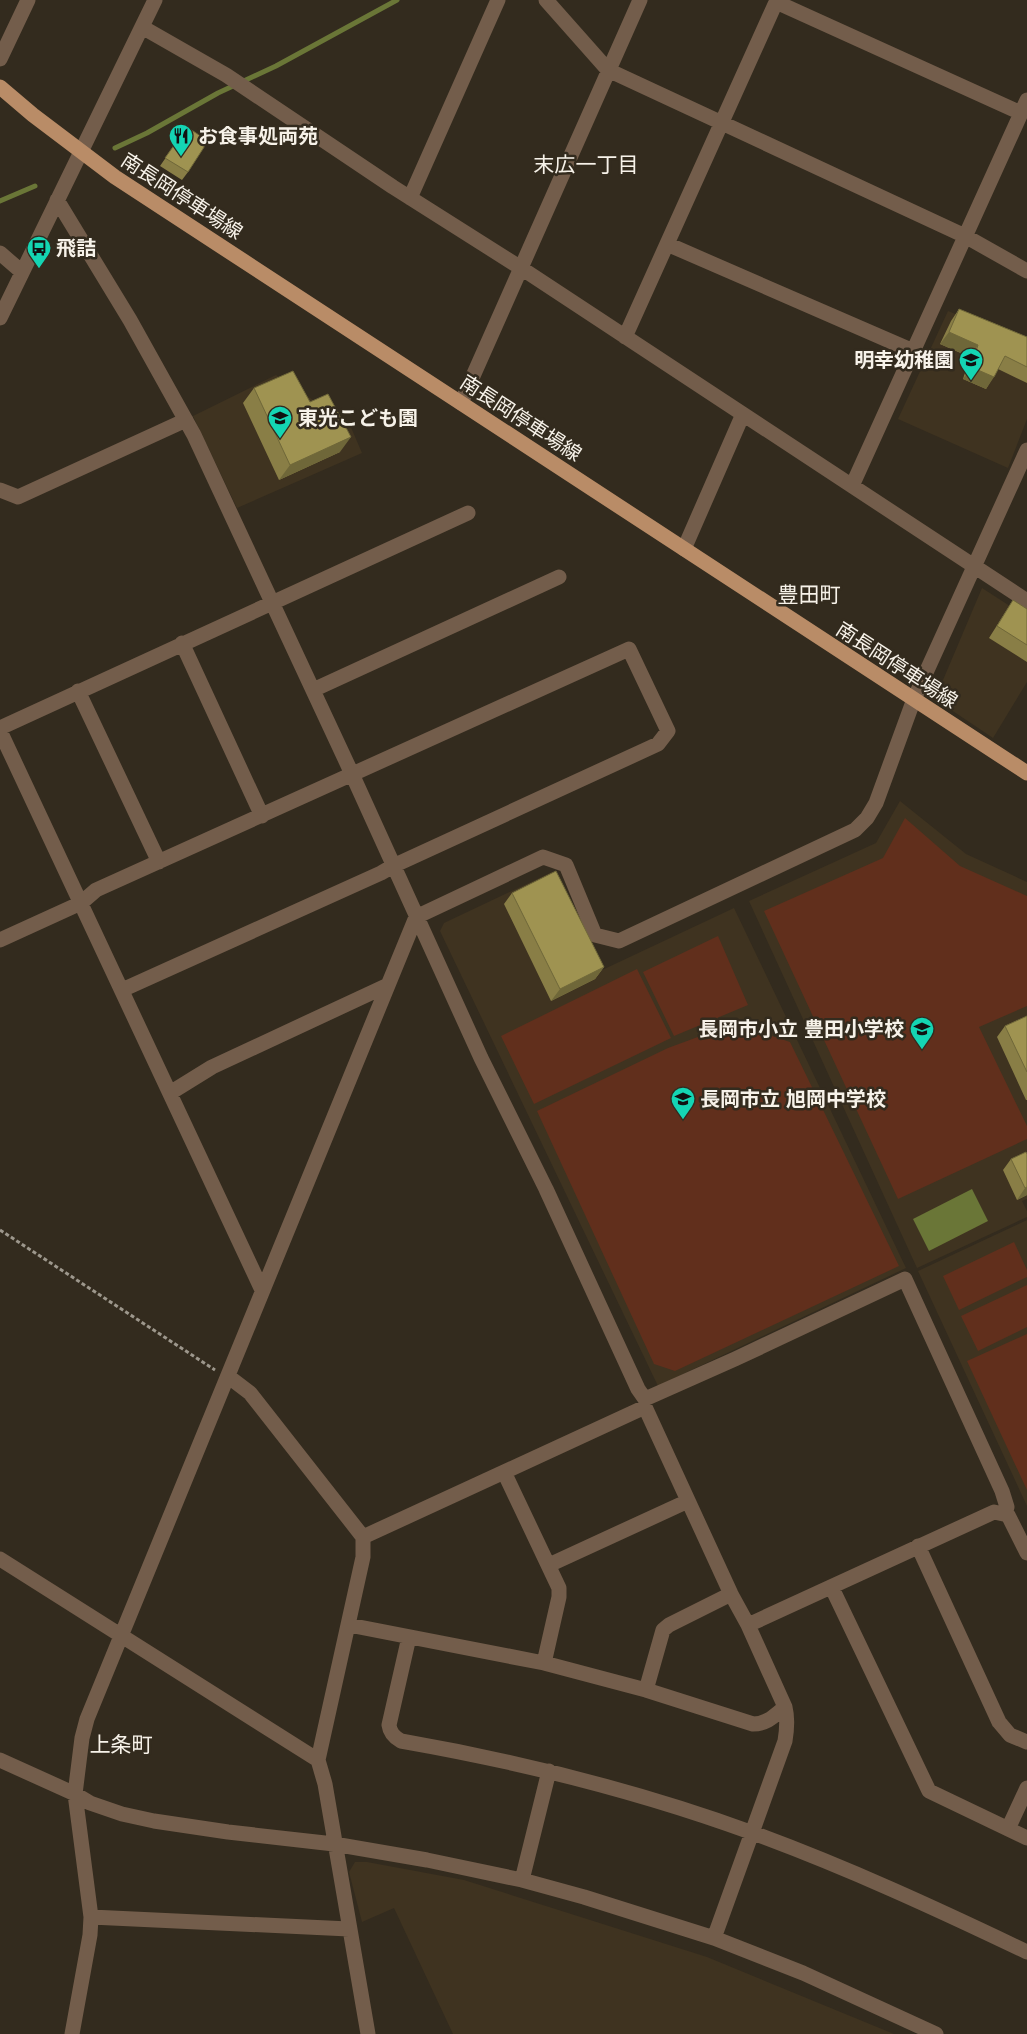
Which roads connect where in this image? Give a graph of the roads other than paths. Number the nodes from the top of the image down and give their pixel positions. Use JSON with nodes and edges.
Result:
{"nodes":[{"id":1,"x":28,"y":0,"type":"edge"},
{"id":2,"x":155,"y":0,"type":"edge"},
{"id":3,"x":498,"y":0,"type":"edge"},
{"id":4,"x":546,"y":0,"type":"edge"},
{"id":5,"x":640,"y":0,"type":"edge"},
{"id":6,"x":777,"y":1,"type":"edge"},
{"id":7,"x":142,"y":27,"type":"junction"},
{"id":8,"x":0,"y":59,"type":"edge"},
{"id":9,"x":608,"y":70,"type":"junction"},
{"id":10,"x":0,"y":87,"type":"edge"},
{"id":11,"x":1024,"y":107,"type":"edge"},
{"id":12,"x":722,"y":124,"type":"junction"},
{"id":13,"x":81,"y":152,"type":"junction"},
{"id":14,"x":410,"y":198,"type":"junction"},
{"id":15,"x":58,"y":200,"type":"junction"},
{"id":16,"x":965,"y":236,"type":"junction"},
{"id":17,"x":667,"y":244,"type":"junction"},
{"id":18,"x":0,"y":253,"type":"edge"},
{"id":19,"x":521,"y":268,"type":"junction"},
{"id":20,"x":1027,"y":271,"type":"edge"},
{"id":21,"x":22,"y":272,"type":"junction"},
{"id":22,"x":0,"y":318,"type":"edge"},
{"id":23,"x":625,"y":337,"type":"junction"},
{"id":24,"x":912,"y":351,"type":"junction"},
{"id":25,"x":461,"y":403,"type":"junction"},
{"id":26,"x":743,"y":414,"type":"junction"},
{"id":27,"x":186,"y":420,"type":"junction"},
{"id":28,"x":1027,"y":450,"type":"edge"},
{"id":29,"x":852,"y":486,"type":"junction"},
{"id":30,"x":0,"y":490,"type":"edge"},
{"id":31,"x":468,"y":513,"type":"dead end"},
{"id":32,"x":684,"y":549,"type":"junction"},
{"id":33,"x":974,"y":566,"type":"junction"},
{"id":34,"x":559,"y":577,"type":"dead end"},
{"id":35,"x":1027,"y":601,"type":"edge"},
{"id":36,"x":271,"y":602,"type":"junction"},
{"id":37,"x":182,"y":643,"type":"junction"},
{"id":38,"x":312,"y":690,"type":"junction"},
{"id":39,"x":78,"y":692,"type":"junction"},
{"id":40,"x":914,"y":699,"type":"junction"},
{"id":41,"x":0,"y":729,"type":"edge"},
{"id":42,"x":1027,"y":773,"type":"edge"},
{"id":43,"x":352,"y":774,"type":"junction"},
{"id":44,"x":262,"y":816,"type":"junction"},
{"id":45,"x":159,"y":862,"type":"junction"},
{"id":46,"x":393,"y":866,"type":"junction"},
{"id":47,"x":81,"y":903,"type":"junction"},
{"id":48,"x":416,"y":916,"type":"junction"},
{"id":49,"x":0,"y":940,"type":"edge"},
{"id":50,"x":388,"y":985,"type":"junction"},
{"id":51,"x":122,"y":990,"type":"junction"},
{"id":52,"x":170,"y":1093,"type":"junction"},
{"id":53,"x":262,"y":1290,"type":"junction"},
{"id":54,"x":229,"y":1376,"type":"junction"},
{"id":55,"x":645,"y":1403,"type":"junction"},
{"id":56,"x":504,"y":1472,"type":"junction"},
{"id":57,"x":688,"y":1501,"type":"junction"},
{"id":58,"x":1004,"y":1514,"type":"junction"},
{"id":59,"x":363,"y":1537,"type":"junction"},
{"id":60,"x":918,"y":1546,"type":"junction"},
{"id":61,"x":1027,"y":1553,"type":"edge"},
{"id":62,"x":0,"y":1559,"type":"edge"},
{"id":63,"x":549,"y":1565,"type":"junction"},
{"id":64,"x":832,"y":1588,"type":"junction"},
{"id":65,"x":730,"y":1594,"type":"junction"},
{"id":66,"x":349,"y":1626,"type":"junction"},
{"id":67,"x":748,"y":1626,"type":"junction"},
{"id":68,"x":121,"y":1637,"type":"junction"},
{"id":69,"x":409,"y":1637,"type":"junction"},
{"id":70,"x":544,"y":1663,"type":"junction"},
{"id":71,"x":646,"y":1690,"type":"junction"},
{"id":72,"x":785,"y":1707,"type":"junction"},
{"id":73,"x":1027,"y":1742,"type":"edge"},
{"id":74,"x":0,"y":1760,"type":"edge"},
{"id":75,"x":318,"y":1760,"type":"junction"},
{"id":76,"x":549,"y":1771,"type":"junction"},
{"id":77,"x":1027,"y":1788,"type":"edge"},
{"id":78,"x":75,"y":1794,"type":"junction"},
{"id":79,"x":1008,"y":1829,"type":"junction"},
{"id":80,"x":752,"y":1833,"type":"junction"},
{"id":81,"x":1027,"y":1838,"type":"edge"},
{"id":82,"x":334,"y":1844,"type":"junction"},
{"id":83,"x":522,"y":1880,"type":"junction"},
{"id":84,"x":91,"y":1917,"type":"junction"},
{"id":85,"x":349,"y":1929,"type":"junction"},
{"id":86,"x":714,"y":1938,"type":"junction"},
{"id":87,"x":1027,"y":1952,"type":"edge"},
{"id":88,"x":72,"y":2034,"type":"edge"},
{"id":89,"x":368,"y":2034,"type":"edge"},
{"id":90,"x":936,"y":2034,"type":"edge"}],
"edges":[{"from":1,"to":8,"type":"street"},
{"from":2,"to":7,"type":"street"},
{"from":3,"to":14,"type":"street"},
{"from":4,"to":9,"type":"street"},
{"from":5,"to":9,"type":"street"},
{"from":6,"to":11,"type":"street"},
{"from":6,"to":12,"type":"street"},
{"from":7,"to":13,"type":"street"},
{"from":7,"to":14,"type":"street"},
{"from":9,"to":12,"type":"street"},
{"from":9,"to":19,"type":"street"},
{"from":10,"to":13,"type":"main road","name":"南長岡停車場線"},
{"from":11,"to":16,"type":"street"},
{"from":12,"to":16,"type":"street"},
{"from":12,"to":17,"type":"street"},
{"from":13,"to":15,"type":"street"},
{"from":13,"to":25,"type":"main road","name":"南長岡停車場線"},
{"from":14,"to":19,"type":"street"},
{"from":15,"to":21,"type":"street"},
{"from":15,"to":27,"type":"street"},
{"from":16,"to":20,"type":"street"},
{"from":16,"to":24,"type":"street"},
{"from":17,"to":23,"type":"street"},
{"from":17,"to":24,"type":"street"},
{"from":18,"to":21,"type":"street"},
{"from":19,"to":23,"type":"street"},
{"from":19,"to":25,"type":"street"},
{"from":21,"to":22,"type":"street"},
{"from":23,"to":26,"type":"street"},
{"from":24,"to":29,"type":"street"},
{"from":25,"to":32,"type":"main road","name":"南長岡停車場線"},
{"from":26,"to":29,"type":"street"},
{"from":26,"to":32,"type":"street"},
{"from":27,"to":30,"type":"street"},
{"from":27,"to":36,"type":"street"},
{"from":28,"to":33,"type":"street"},
{"from":29,"to":33,"type":"street"},
{"from":31,"to":36,"type":"street"},
{"from":32,"to":40,"type":"main road","name":"南長岡停車場線"},
{"from":33,"to":35,"type":"street"},
{"from":33,"to":40,"type":"street"},
{"from":34,"to":38,"type":"street"},
{"from":36,"to":37,"type":"street"},
{"from":36,"to":38,"type":"street"},
{"from":37,"to":39,"type":"street"},
{"from":37,"to":44,"type":"street"},
{"from":38,"to":43,"type":"street"},
{"from":39,"to":41,"type":"street"},
{"from":39,"to":45,"type":"street"},
{"from":40,"to":42,"type":"main road","name":"南長岡停車場線"},
{"from":40,"to":48,"type":"street"},
{"from":41,"to":47,"type":"street"},
{"from":43,"to":44,"type":"street"},
{"from":43,"to":46,"type":"street"},
{"from":43,"to":46,"type":"street"},
{"from":44,"to":45,"type":"street"},
{"from":45,"to":47,"type":"street"},
{"from":46,"to":48,"type":"street"},
{"from":46,"to":51,"type":"street"},
{"from":47,"to":49,"type":"street"},
{"from":47,"to":51,"type":"street"},
{"from":48,"to":50,"type":"street"},
{"from":48,"to":55,"type":"street"},
{"from":50,"to":52,"type":"street"},
{"from":50,"to":53,"type":"street"},
{"from":51,"to":52,"type":"street"},
{"from":52,"to":53,"type":"street"},
{"from":53,"to":54,"type":"street"},
{"from":54,"to":59,"type":"street"},
{"from":54,"to":68,"type":"street"},
{"from":55,"to":56,"type":"street"},
{"from":55,"to":57,"type":"street"},
{"from":55,"to":58,"type":"street"},
{"from":56,"to":59,"type":"street"},
{"from":56,"to":63,"type":"street"},
{"from":57,"to":63,"type":"street"},
{"from":57,"to":65,"type":"street"},
{"from":58,"to":60,"type":"street"},
{"from":58,"to":61,"type":"street"},
{"from":59,"to":66,"type":"street"},
{"from":60,"to":64,"type":"street"},
{"from":60,"to":73,"type":"street"},
{"from":62,"to":68,"type":"street"},
{"from":63,"to":70,"type":"street"},
{"from":64,"to":67,"type":"street"},
{"from":64,"to":79,"type":"street"},
{"from":65,"to":67,"type":"street"},
{"from":65,"to":71,"type":"street"},
{"from":66,"to":69,"type":"street"},
{"from":66,"to":75,"type":"street"},
{"from":67,"to":72,"type":"street"},
{"from":68,"to":75,"type":"street"},
{"from":68,"to":78,"type":"street"},
{"from":69,"to":70,"type":"street"},
{"from":69,"to":76,"type":"street"},
{"from":70,"to":71,"type":"street"},
{"from":71,"to":72,"type":"street"},
{"from":72,"to":80,"type":"street"},
{"from":74,"to":78,"type":"street"},
{"from":75,"to":82,"type":"street"},
{"from":76,"to":80,"type":"street"},
{"from":76,"to":83,"type":"street"},
{"from":77,"to":79,"type":"street"},
{"from":78,"to":82,"type":"street"},
{"from":78,"to":84,"type":"street"},
{"from":79,"to":81,"type":"street"},
{"from":80,"to":86,"type":"street"},
{"from":80,"to":87,"type":"street"},
{"from":82,"to":83,"type":"street"},
{"from":82,"to":85,"type":"street"},
{"from":83,"to":86,"type":"street"},
{"from":84,"to":85,"type":"street"},
{"from":84,"to":88,"type":"street"},
{"from":85,"to":89,"type":"street"},
{"from":86,"to":90,"type":"street"}]}
